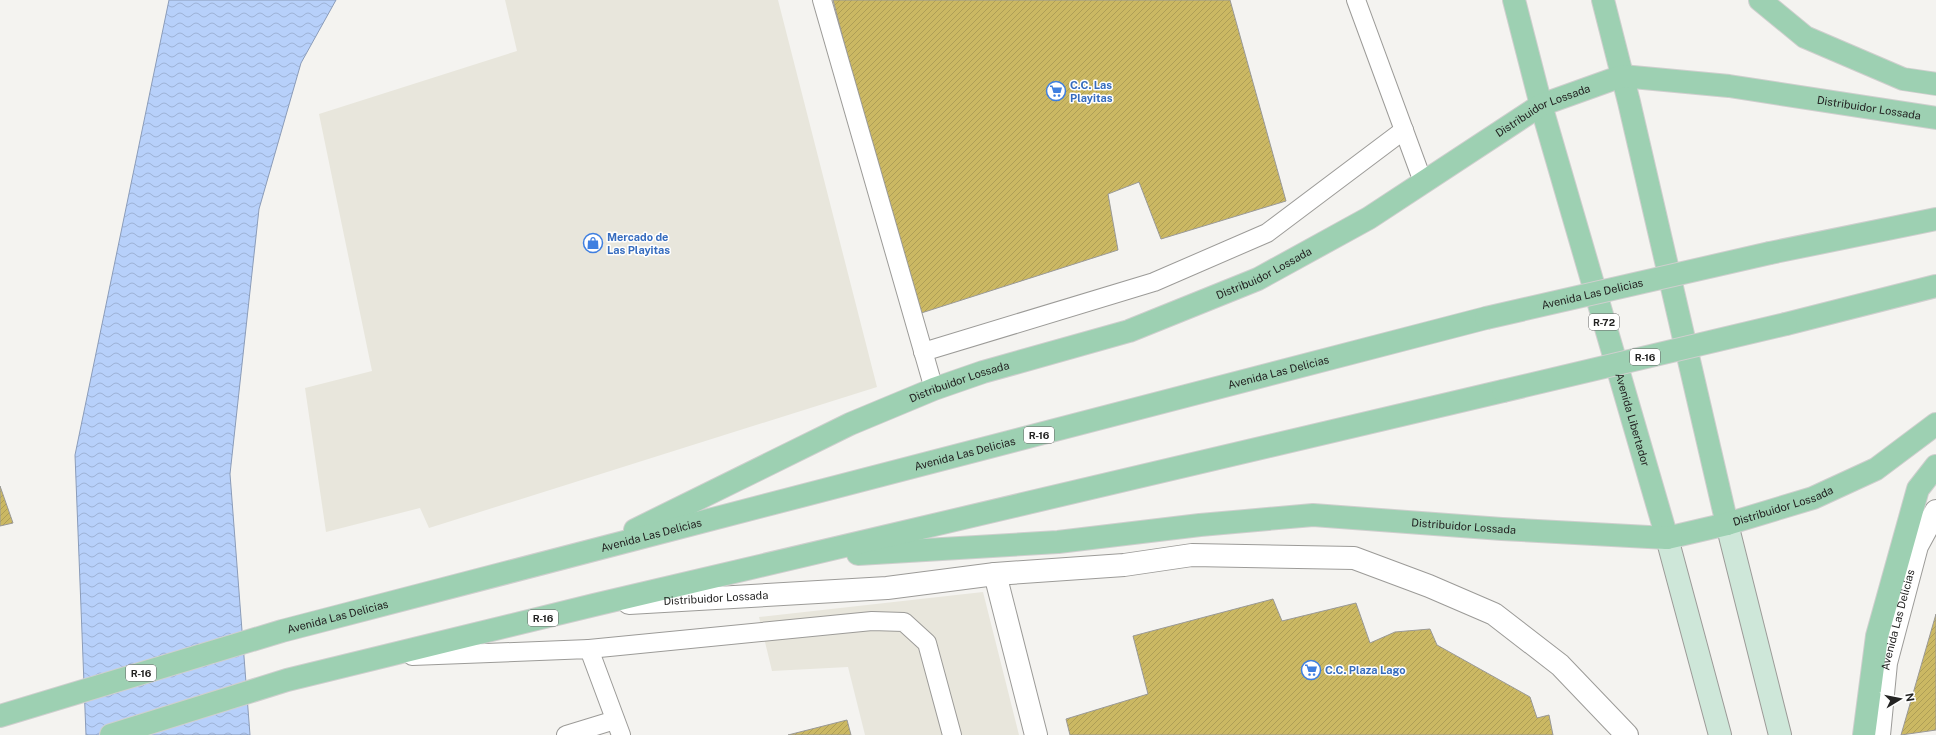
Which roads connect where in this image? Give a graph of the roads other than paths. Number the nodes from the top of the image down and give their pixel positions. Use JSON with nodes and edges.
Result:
{"nodes":[{"id":1,"x":822,"y":0,"type":"edge"},
{"id":2,"x":1356,"y":0,"type":"edge"},
{"id":3,"x":1514,"y":0,"type":"edge"},
{"id":4,"x":1603,"y":0,"type":"edge"},
{"id":5,"x":1760,"y":0,"type":"edge"},
{"id":6,"x":1622,"y":76,"type":"junction"},
{"id":7,"x":1936,"y":84,"type":"edge"},
{"id":8,"x":1541,"y":105,"type":"junction"},
{"id":9,"x":1936,"y":118,"type":"edge"},
{"id":10,"x":1404,"y":130,"type":"junction"},
{"id":11,"x":1423,"y":182,"type":"junction"},
{"id":12,"x":1936,"y":219,"type":"edge"},
{"id":13,"x":1936,"y":286,"type":"edge"},
{"id":14,"x":923,"y":352,"type":"junction"},
{"id":15,"x":934,"y":389,"type":"junction"},
{"id":16,"x":1936,"y":424,"type":"edge"},
{"id":17,"x":1936,"y":466,"type":"edge"},
{"id":18,"x":1936,"y":511,"type":"edge"},
{"id":19,"x":1728,"y":524,"type":"junction"},
{"id":20,"x":1667,"y":538,"type":"junction"},
{"id":21,"x":592,"y":551,"type":"junction"},
{"id":22,"x":798,"y":557,"type":"junction"},
{"id":23,"x":996,"y":574,"type":"junction"},
{"id":24,"x":594,"y":605,"type":"junction"},
{"id":25,"x":589,"y":649,"type":"junction"},
{"id":26,"x":384,"y":657,"type":"junction"},
{"id":27,"x":0,"y":716,"type":"edge"},
{"id":28,"x":618,"y":728,"type":"edge"},
{"id":29,"x":111,"y":735,"type":"edge"},
{"id":30,"x":566,"y":735,"type":"edge"},
{"id":31,"x":952,"y":735,"type":"edge"},
{"id":32,"x":1036,"y":735,"type":"edge"},
{"id":33,"x":1627,"y":735,"type":"edge"},
{"id":34,"x":1720,"y":735,"type":"edge"},
{"id":35,"x":1780,"y":735,"type":"edge"},
{"id":36,"x":1864,"y":735,"type":"edge"},
{"id":37,"x":1879,"y":735,"type":"edge"}],
"edges":[{"from":1,"to":14,"type":"lane"},
{"from":2,"to":10,"type":"lane"},
{"from":3,"to":8,"type":"main road","number":"R-72"},
{"from":4,"to":6,"type":"main road"},
{"from":5,"to":7,"type":"main road"},
{"from":6,"to":8,"type":"main road","name":"Distribuidor Lossada"},
{"from":6,"to":9,"type":"main road","name":"Distribuidor Lossada"},
{"from":6,"to":19,"type":"main road"},
{"from":8,"to":11,"type":"main road","name":"Distribuidor Lossada"},
{"from":8,"to":20,"type":"main road","name":"Avenida Libertador","number":"R-72"},
{"from":10,"to":11,"type":"lane"},
{"from":10,"to":14,"type":"lane"},
{"from":11,"to":15,"type":"main road","name":"Distribuidor Lossada"},
{"from":12,"to":21,"type":"main road","name":"Avenida Las Delicias","number":"R-16","bridge":true},
{"from":13,"to":22,"type":"main road","number":"R-16","bridge":true},
{"from":14,"to":15,"type":"lane"},
{"from":15,"to":21,"type":"main road","name":"Distribuidor Lossada"},
{"from":16,"to":19,"type":"main road","name":"Distribuidor Lossada"},
{"from":17,"to":36,"type":"main road"},
{"from":18,"to":37,"type":"street","name":"Avenida Las Delicias"},
{"from":19,"to":20,"type":"main road","name":"Distribuidor Lossada"},
{"from":19,"to":35,"type":"main road"},
{"from":20,"to":22,"type":"main road","name":"Distribuidor Lossada"},
{"from":20,"to":34,"type":"main road","name":"Avenida Libertador","number":"R-72"},
{"from":21,"to":27,"type":"main road","name":"Avenida Las Delicias","number":"R-16"},
{"from":22,"to":24,"type":"main road","number":"R-16"},
{"from":23,"to":24,"type":"street","name":"Distribuidor Lossada"},
{"from":23,"to":32,"type":"street"},
{"from":23,"to":33,"type":"street","name":"Distribuidor Lossada"},
{"from":24,"to":26,"type":"main road","number":"R-16"},
{"from":25,"to":26,"type":"lane"},
{"from":25,"to":28,"type":"lane"},
{"from":25,"to":31,"type":"lane"},
{"from":26,"to":29,"type":"main road","number":"R-16"},
{"from":28,"to":30,"type":"lane"}]}
